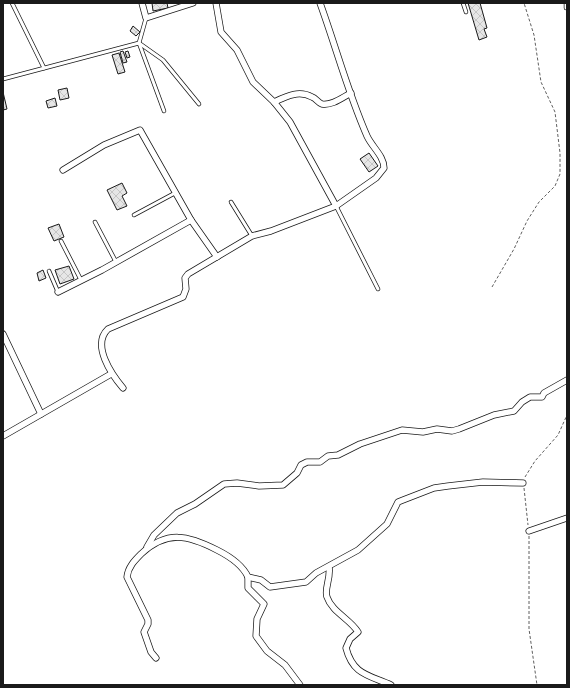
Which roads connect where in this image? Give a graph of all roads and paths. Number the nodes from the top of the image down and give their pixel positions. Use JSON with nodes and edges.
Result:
{"nodes":[{"id":1,"x":12,"y":3,"type":"edge"},
{"id":2,"x":142,"y":3,"type":"edge"},
{"id":3,"x":193,"y":3,"type":"edge"},
{"id":4,"x":216,"y":3,"type":"edge"},
{"id":5,"x":320,"y":3,"type":"edge"},
{"id":6,"x":464,"y":3,"type":"edge"},
{"id":7,"x":524,"y":3,"type":"edge"},
{"id":8,"x":566,"y":3,"type":"edge"},
{"id":9,"x":566,"y":8,"type":"edge"},
{"id":10,"x":466,"y":12,"type":"dead end"},
{"id":11,"x":146,"y":18,"type":"junction"},
{"id":12,"x":139,"y":44,"type":"junction"},
{"id":13,"x":44,"y":68,"type":"junction"},
{"id":14,"x":3,"y":80,"type":"edge"},
{"id":15,"x":351,"y":93,"type":"junction"},
{"id":16,"x":274,"y":102,"type":"junction"},
{"id":17,"x":199,"y":104,"type":"dead end"},
{"id":18,"x":164,"y":111,"type":"dead end"},
{"id":19,"x":63,"y":170,"type":"dead end"},
{"id":20,"x":175,"y":193,"type":"junction"},
{"id":21,"x":231,"y":202,"type":"dead end"},
{"id":22,"x":336,"y":206,"type":"junction"},
{"id":23,"x":134,"y":215,"type":"dead end"},
{"id":24,"x":191,"y":220,"type":"junction"},
{"id":25,"x":95,"y":222,"type":"dead end"},
{"id":26,"x":252,"y":236,"type":"junction"},
{"id":27,"x":61,"y":241,"type":"dead end"},
{"id":28,"x":217,"y":257,"type":"junction"},
{"id":29,"x":116,"y":262,"type":"junction"},
{"id":30,"x":49,"y":271,"type":"dead end"},
{"id":31,"x":81,"y":280,"type":"junction"},
{"id":32,"x":492,"y":287,"type":"dead end"},
{"id":33,"x":378,"y":288,"type":"dead end"},
{"id":34,"x":58,"y":292,"type":"joint"},
{"id":35,"x":3,"y":334,"type":"edge"},
{"id":36,"x":111,"y":374,"type":"junction"},
{"id":37,"x":567,"y":380,"type":"edge"},
{"id":38,"x":123,"y":388,"type":"dead end"},
{"id":39,"x":41,"y":414,"type":"junction"},
{"id":40,"x":567,"y":415,"type":"edge"},
{"id":41,"x":3,"y":436,"type":"edge"},
{"id":42,"x":523,"y":483,"type":"junction"},
{"id":43,"x":567,"y":518,"type":"edge"},
{"id":44,"x":529,"y":531,"type":"junction"},
{"id":45,"x":146,"y":550,"type":"junction"},
{"id":46,"x":329,"y":567,"type":"junction"},
{"id":47,"x":248,"y":577,"type":"junction"},
{"id":48,"x":156,"y":658,"type":"dead end"},
{"id":49,"x":300,"y":685,"type":"edge"},
{"id":50,"x":391,"y":685,"type":"edge"},
{"id":51,"x":537,"y":685,"type":"edge"}],
"edges":[{"from":1,"to":13,"type":"lane"},
{"from":2,"to":11,"type":"street"},
{"from":3,"to":11,"type":"street"},
{"from":4,"to":16,"type":"street"},
{"from":5,"to":15,"type":"street"},
{"from":6,"to":10,"type":"lane"},
{"from":7,"to":32,"type":"path"},
{"from":8,"to":9,"type":"lane"},
{"from":11,"to":12,"type":"lane"},
{"from":12,"to":13,"type":"lane"},
{"from":12,"to":17,"type":"lane"},
{"from":12,"to":18,"type":"lane"},
{"from":13,"to":14,"type":"lane"},
{"from":15,"to":16,"type":"street"},
{"from":15,"to":22,"type":"street"},
{"from":16,"to":22,"type":"street"},
{"from":19,"to":20,"type":"street"},
{"from":20,"to":23,"type":"lane"},
{"from":20,"to":24,"type":"street"},
{"from":21,"to":26,"type":"lane"},
{"from":22,"to":26,"type":"street"},
{"from":22,"to":33,"type":"lane"},
{"from":24,"to":28,"type":"street"},
{"from":24,"to":29,"type":"street"},
{"from":25,"to":29,"type":"lane"},
{"from":26,"to":28,"type":"street"},
{"from":27,"to":31,"type":"lane"},
{"from":28,"to":36,"type":"street"},
{"from":29,"to":31,"type":"street"},
{"from":30,"to":34,"type":"lane"},
{"from":31,"to":34,"type":"street"},
{"from":35,"to":39,"type":"street"},
{"from":36,"to":38,"type":"street"},
{"from":36,"to":39,"type":"street"},
{"from":37,"to":45,"type":"street"},
{"from":39,"to":41,"type":"street"},
{"from":40,"to":42,"type":"path"},
{"from":42,"to":44,"type":"path"},
{"from":42,"to":46,"type":"street"},
{"from":43,"to":44,"type":"street"},
{"from":44,"to":51,"type":"path"},
{"from":45,"to":47,"type":"street"},
{"from":45,"to":48,"type":"street"},
{"from":46,"to":47,"type":"street"},
{"from":46,"to":50,"type":"street"},
{"from":47,"to":49,"type":"street"}]}
